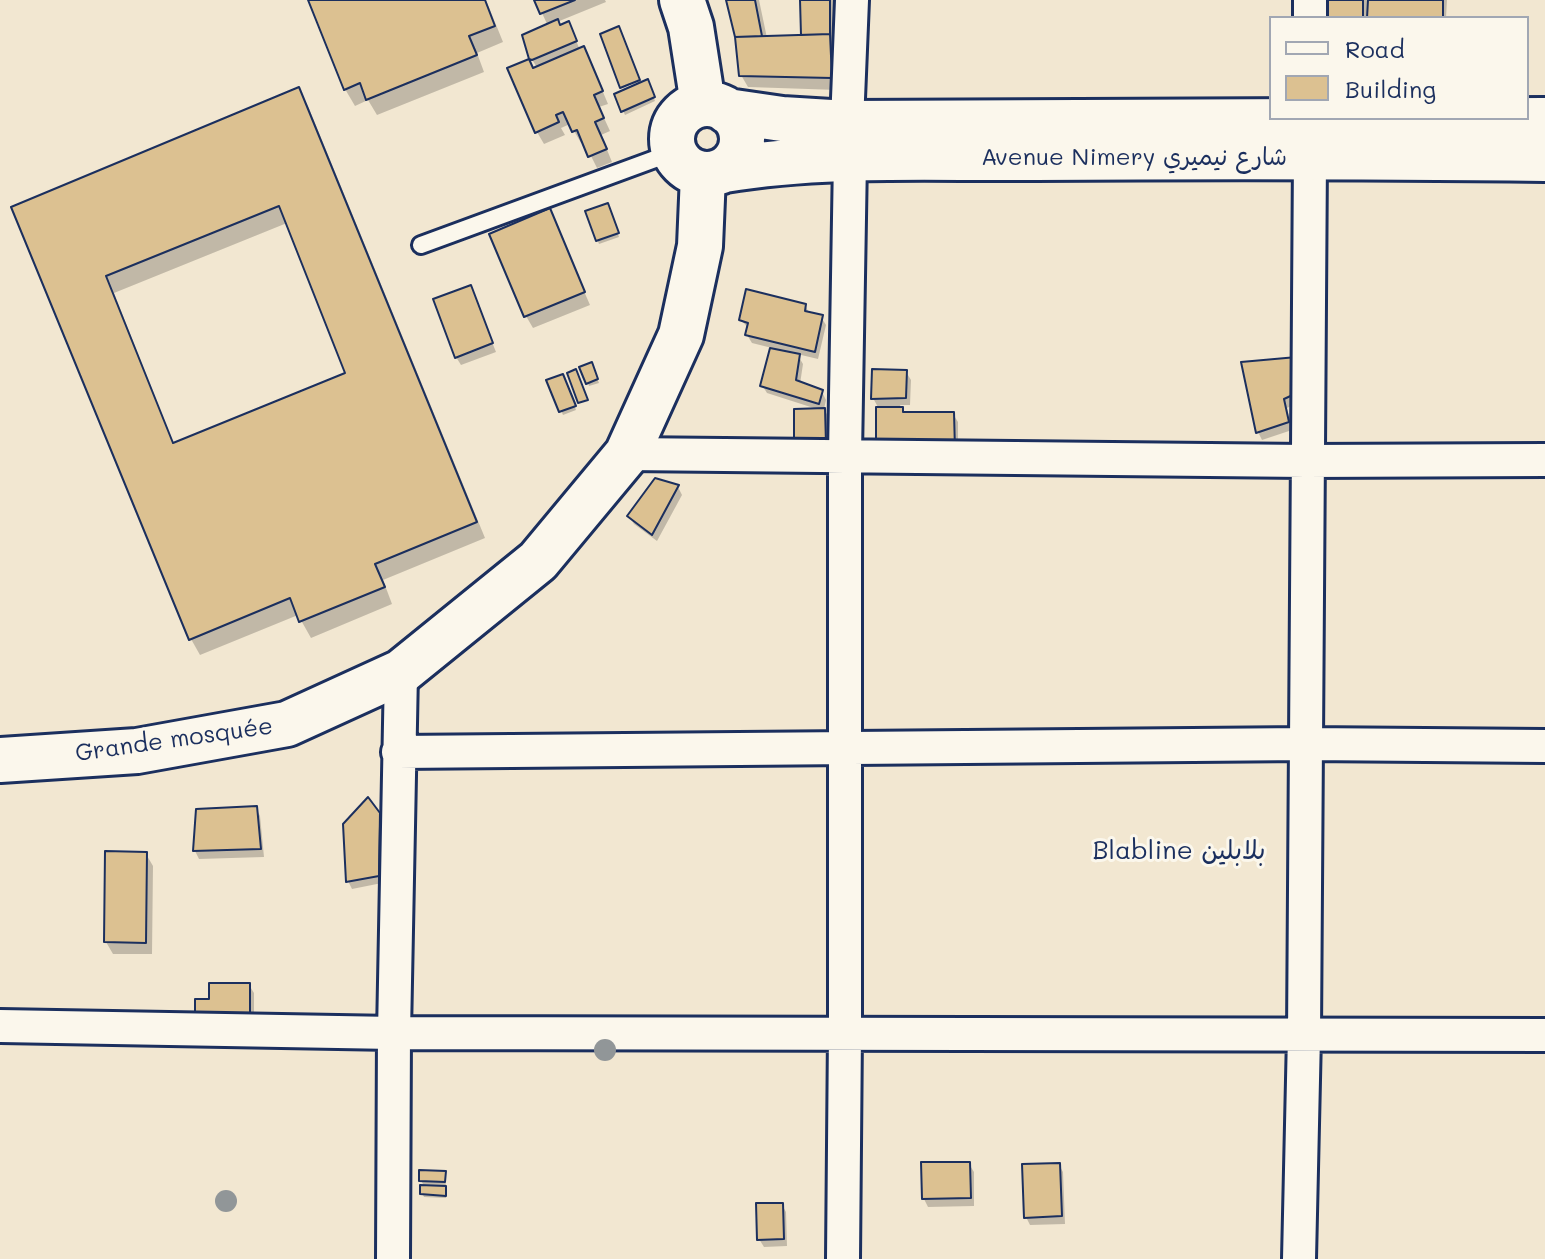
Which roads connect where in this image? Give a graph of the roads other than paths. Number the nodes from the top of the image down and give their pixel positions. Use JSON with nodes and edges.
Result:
{"nodes":[{"id":1,"x":682,"y":0,"type":"edge"},
{"id":2,"x":852,"y":0,"type":"edge"},
{"id":3,"x":715,"y":107,"type":"junction"},
{"id":4,"x":1545,"y":120,"type":"edge"},
{"id":5,"x":1310,"y":132,"type":"edge"},
{"id":6,"x":849,"y":141,"type":"junction"},
{"id":7,"x":1545,"y":159,"type":"edge"},
{"id":8,"x":701,"y":166,"type":"junction"},
{"id":9,"x":421,"y":245,"type":"dead end"},
{"id":10,"x":627,"y":454,"type":"junction"},
{"id":11,"x":845,"y":454,"type":"junction"},
{"id":12,"x":1545,"y":460,"type":"edge"},
{"id":13,"x":1306,"y":461,"type":"junction"},
{"id":14,"x":401,"y":672,"type":"junction"},
{"id":15,"x":1306,"y":744,"type":"junction"},
{"id":16,"x":1545,"y":746,"type":"edge"},
{"id":17,"x":846,"y":749,"type":"junction"},
{"id":18,"x":398,"y":752,"type":"junction"},
{"id":19,"x":0,"y":760,"type":"edge"},
{"id":20,"x":0,"y":1026,"type":"edge"},
{"id":21,"x":845,"y":1032,"type":"junction"},
{"id":22,"x":394,"y":1033,"type":"junction"},
{"id":23,"x":1304,"y":1035,"type":"junction"},
{"id":24,"x":1545,"y":1035,"type":"edge"},
{"id":25,"x":393,"y":1259,"type":"edge"},
{"id":26,"x":843,"y":1259,"type":"edge"},
{"id":27,"x":1299,"y":1259,"type":"edge"}],
"edges":[{"from":1,"to":3,"type":"main road"},
{"from":2,"to":6,"type":"street"},
{"from":3,"to":6,"type":"main road","name":"Avenue Nimery شارع نيميري"},
{"from":3,"to":8,"type":"main road"},
{"from":3,"to":8,"type":"main road"},
{"from":4,"to":5,"type":"main road","name":"Avenue Nimery شارع نيميري"},
{"from":5,"to":6,"type":"main road","name":"Avenue Nimery شارع نيميري"},
{"from":5,"to":7,"type":"main road","name":"Avenue Nimery شارع نيميري"},
{"from":5,"to":13,"type":"street"},
{"from":6,"to":8,"type":"main road","name":"Avenue Nimery شارع نيميري"},
{"from":6,"to":11,"type":"street"},
{"from":8,"to":9,"type":"lane"},
{"from":8,"to":10,"type":"main road","name":"Grande mosquée"},
{"from":10,"to":11,"type":"street"},
{"from":10,"to":14,"type":"main road","name":"Grande mosquée"},
{"from":11,"to":13,"type":"street"},
{"from":11,"to":17,"type":"street"},
{"from":12,"to":13,"type":"street"},
{"from":13,"to":15,"type":"street"},
{"from":14,"to":18,"type":"street"},
{"from":14,"to":19,"type":"main road","name":"Grande mosquée"},
{"from":15,"to":16,"type":"street"},
{"from":15,"to":17,"type":"street"},
{"from":15,"to":23,"type":"street"},
{"from":17,"to":18,"type":"street"},
{"from":17,"to":21,"type":"street"},
{"from":18,"to":22,"type":"street"},
{"from":20,"to":22,"type":"street"},
{"from":21,"to":22,"type":"street"},
{"from":21,"to":23,"type":"street"},
{"from":21,"to":26,"type":"street"},
{"from":22,"to":25,"type":"street"},
{"from":23,"to":24,"type":"street"},
{"from":23,"to":27,"type":"street"}]}
